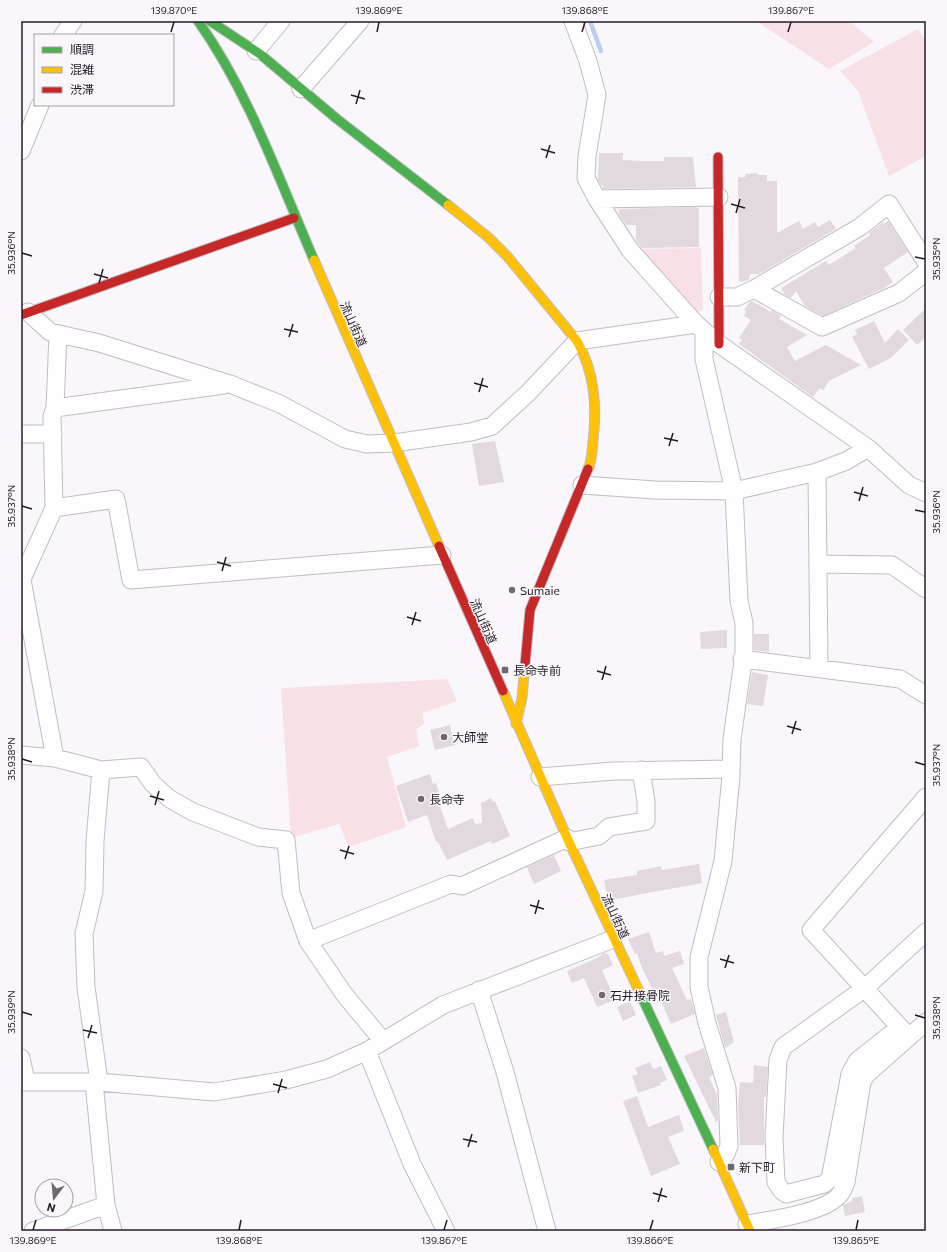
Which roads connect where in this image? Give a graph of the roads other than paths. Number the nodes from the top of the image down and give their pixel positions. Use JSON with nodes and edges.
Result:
{"nodes":[{"id":1,"x":73,"y":21,"type":"edge"},
{"id":2,"x":198,"y":21,"type":"edge"},
{"id":3,"x":210,"y":21,"type":"edge"},
{"id":4,"x":281,"y":21,"type":"edge"},
{"id":5,"x":360,"y":21,"type":"edge"},
{"id":6,"x":573,"y":21,"type":"edge"},
{"id":7,"x":64,"y":34,"type":"edge"},
{"id":8,"x":256,"y":50,"type":"junction"},
{"id":9,"x":302,"y":89,"type":"junction"},
{"id":10,"x":40,"y":106,"type":"edge"},
{"id":11,"x":21,"y":151,"type":"edge"},
{"id":12,"x":718,"y":157,"type":"dead end"},
{"id":13,"x":718,"y":197,"type":"junction"},
{"id":14,"x":597,"y":199,"type":"junction"},
{"id":15,"x":294,"y":218,"type":"junction"},
{"id":16,"x":926,"y":262,"type":"edge"},
{"id":17,"x":926,"y":272,"type":"edge"},
{"id":18,"x":754,"y":289,"type":"junction"},
{"id":19,"x":719,"y":297,"type":"junction"},
{"id":20,"x":24,"y":314,"type":"edge"},
{"id":21,"x":700,"y":328,"type":"junction"},
{"id":22,"x":58,"y":334,"type":"junction"},
{"id":23,"x":577,"y":340,"type":"junction"},
{"id":24,"x":719,"y":344,"type":"junction"},
{"id":25,"x":230,"y":384,"type":"junction"},
{"id":26,"x":55,"y":408,"type":"junction"},
{"id":27,"x":21,"y":434,"type":"edge"},
{"id":28,"x":53,"y":434,"type":"junction"},
{"id":29,"x":394,"y":443,"type":"junction"},
{"id":30,"x":868,"y":448,"type":"junction"},
{"id":31,"x":817,"y":472,"type":"junction"},
{"id":32,"x":582,"y":485,"type":"junction"},
{"id":33,"x":734,"y":491,"type":"junction"},
{"id":34,"x":926,"y":494,"type":"edge"},
{"id":35,"x":54,"y":508,"type":"junction"},
{"id":36,"x":442,"y":555,"type":"junction"},
{"id":37,"x":27,"y":556,"type":"edge"},
{"id":38,"x":818,"y":564,"type":"junction"},
{"id":39,"x":21,"y":580,"type":"edge"},
{"id":40,"x":926,"y":589,"type":"edge"},
{"id":41,"x":742,"y":659,"type":"junction"},
{"id":42,"x":819,"y":668,"type":"junction"},
{"id":43,"x":926,"y":695,"type":"edge"},
{"id":44,"x":516,"y":724,"type":"junction"},
{"id":45,"x":21,"y":755,"type":"edge"},
{"id":46,"x":55,"y":758,"type":"junction"},
{"id":47,"x":730,"y":769,"type":"junction"},
{"id":48,"x":101,"y":770,"type":"junction"},
{"id":49,"x":641,"y":770,"type":"junction"},
{"id":50,"x":540,"y":777,"type":"junction"},
{"id":51,"x":926,"y":797,"type":"edge"},
{"id":52,"x":568,"y":840,"type":"junction"},
{"id":53,"x":926,"y":932,"type":"edge"},
{"id":54,"x":613,"y":939,"type":"junction"},
{"id":55,"x":308,"y":941,"type":"junction"},
{"id":56,"x":865,"y":988,"type":"junction"},
{"id":57,"x":479,"y":990,"type":"junction"},
{"id":58,"x":926,"y":1022,"type":"edge"},
{"id":59,"x":904,"y":1032,"type":"junction"},
{"id":60,"x":383,"y":1041,"type":"junction"},
{"id":61,"x":367,"y":1051,"type":"junction"},
{"id":62,"x":21,"y":1058,"type":"edge"},
{"id":63,"x":24,"y":1081,"type":"edge"},
{"id":64,"x":96,"y":1082,"type":"junction"},
{"id":65,"x":719,"y":1162,"type":"junction"},
{"id":66,"x":106,"y":1205,"type":"junction"},
{"id":67,"x":748,"y":1228,"type":"edge"},
{"id":68,"x":33,"y":1231,"type":"edge"},
{"id":69,"x":113,"y":1231,"type":"edge"},
{"id":70,"x":446,"y":1231,"type":"edge"},
{"id":71,"x":547,"y":1231,"type":"edge"}],
"edges":[{"from":1,"to":7,"type":"street"},
{"from":2,"to":15,"type":"street","name":"流山街道"},
{"from":3,"to":8,"type":"street"},
{"from":4,"to":8,"type":"street"},
{"from":5,"to":9,"type":"street"},
{"from":6,"to":14,"type":"street"},
{"from":8,"to":9,"type":"street"},
{"from":9,"to":23,"type":"street"},
{"from":10,"to":11,"type":"street"},
{"from":12,"to":13,"type":"street"},
{"from":13,"to":14,"type":"street"},
{"from":13,"to":19,"type":"street"},
{"from":14,"to":21,"type":"street"},
{"from":15,"to":20,"type":"street"},
{"from":15,"to":29,"type":"street","name":"流山街道"},
{"from":16,"to":18,"type":"street"},
{"from":17,"to":18,"type":"street"},
{"from":18,"to":19,"type":"street"},
{"from":19,"to":24,"type":"street"},
{"from":20,"to":22,"type":"street"},
{"from":21,"to":23,"type":"street"},
{"from":21,"to":24,"type":"street"},
{"from":21,"to":33,"type":"street"},
{"from":22,"to":25,"type":"street"},
{"from":22,"to":26,"type":"street"},
{"from":23,"to":29,"type":"street"},
{"from":23,"to":32,"type":"street"},
{"from":24,"to":30,"type":"street"},
{"from":25,"to":26,"type":"street"},
{"from":25,"to":29,"type":"street"},
{"from":26,"to":28,"type":"street"},
{"from":27,"to":28,"type":"street"},
{"from":28,"to":35,"type":"street"},
{"from":29,"to":36,"type":"street","name":"流山街道"},
{"from":30,"to":31,"type":"street"},
{"from":30,"to":34,"type":"street"},
{"from":31,"to":33,"type":"street"},
{"from":31,"to":38,"type":"street"},
{"from":32,"to":33,"type":"street"},
{"from":32,"to":44,"type":"street"},
{"from":33,"to":41,"type":"street"},
{"from":35,"to":36,"type":"street"},
{"from":35,"to":37,"type":"street"},
{"from":36,"to":44,"type":"street","name":"流山街道"},
{"from":37,"to":39,"type":"street"},
{"from":38,"to":40,"type":"street"},
{"from":38,"to":42,"type":"street"},
{"from":39,"to":46,"type":"street"},
{"from":41,"to":42,"type":"street"},
{"from":41,"to":47,"type":"street"},
{"from":42,"to":43,"type":"street"},
{"from":44,"to":50,"type":"street","name":"流山街道"},
{"from":45,"to":46,"type":"street"},
{"from":46,"to":48,"type":"street"},
{"from":47,"to":49,"type":"street"},
{"from":47,"to":65,"type":"street"},
{"from":48,"to":55,"type":"street"},
{"from":48,"to":64,"type":"street"},
{"from":49,"to":50,"type":"street"},
{"from":49,"to":52,"type":"street"},
{"from":50,"to":52,"type":"street","name":"流山街道"},
{"from":51,"to":56,"type":"street"},
{"from":52,"to":54,"type":"street","name":"流山街道"},
{"from":52,"to":55,"type":"street"},
{"from":53,"to":56,"type":"street"},
{"from":54,"to":57,"type":"street"},
{"from":54,"to":65,"type":"street","name":"流山街道"},
{"from":55,"to":60,"type":"street"},
{"from":56,"to":59,"type":"street"},
{"from":56,"to":59,"type":"street"},
{"from":57,"to":60,"type":"street"},
{"from":57,"to":71,"type":"street"},
{"from":58,"to":59,"type":"street"},
{"from":59,"to":67,"type":"street"},
{"from":60,"to":61,"type":"street"},
{"from":61,"to":64,"type":"street"},
{"from":61,"to":70,"type":"street"},
{"from":62,"to":63,"type":"street"},
{"from":63,"to":64,"type":"street"},
{"from":64,"to":66,"type":"street"},
{"from":65,"to":67,"type":"street","name":"流山街道"},
{"from":66,"to":68,"type":"street"},
{"from":66,"to":69,"type":"street"}]}
